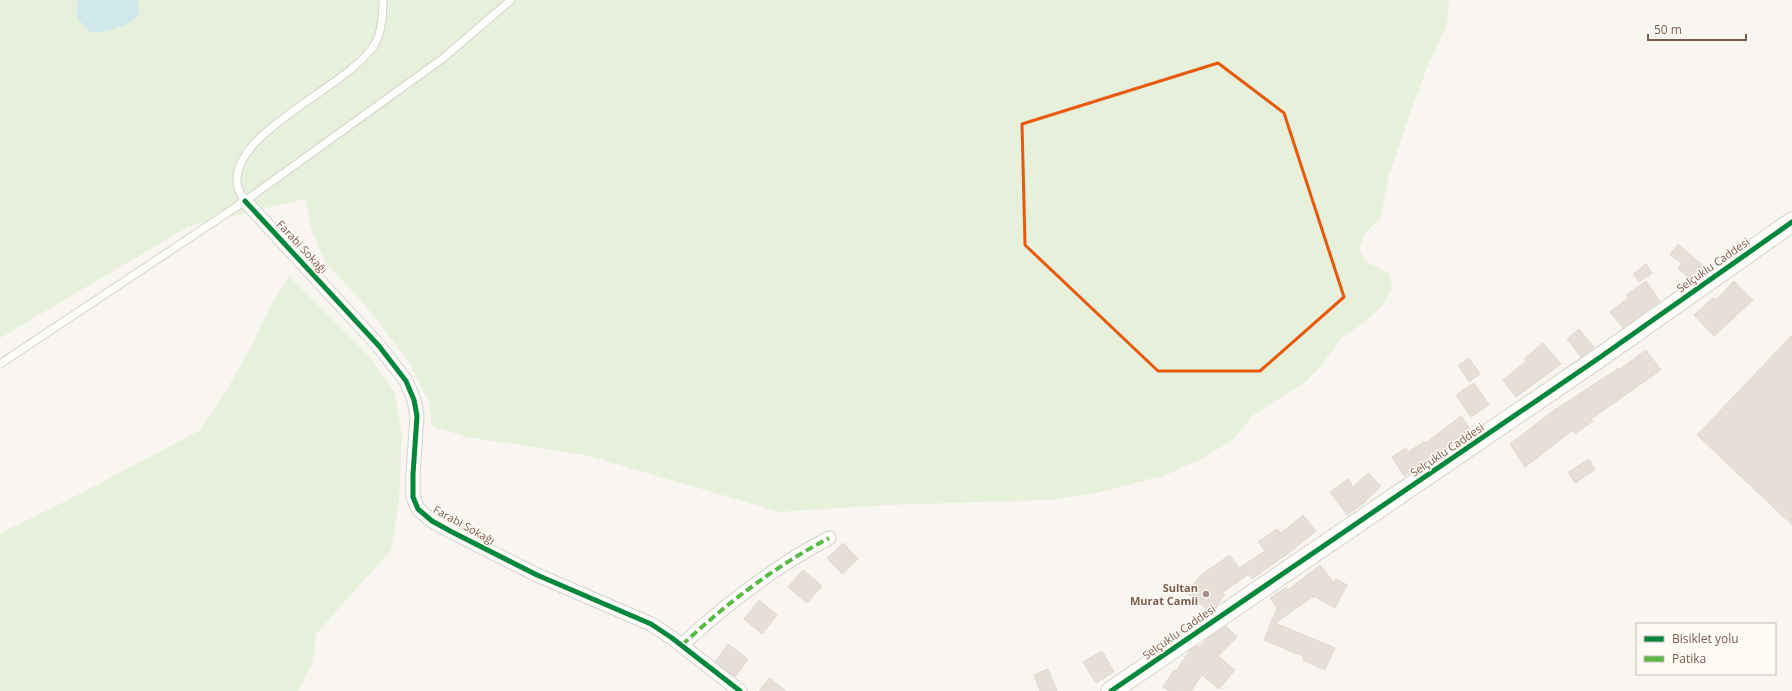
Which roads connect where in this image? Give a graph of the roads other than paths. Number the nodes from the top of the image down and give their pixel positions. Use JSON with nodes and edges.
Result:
{"nodes":[{"id":1,"x":383,"y":0,"type":"edge"},
{"id":2,"x":511,"y":0,"type":"edge"},
{"id":3,"x":245,"y":201,"type":"junction"},
{"id":4,"x":1792,"y":222,"type":"edge"},
{"id":5,"x":0,"y":364,"type":"edge"},
{"id":6,"x":829,"y":538,"type":"dead end"},
{"id":7,"x":682,"y":645,"type":"junction"},
{"id":8,"x":740,"y":691,"type":"edge"},
{"id":9,"x":1111,"y":691,"type":"edge"}],
"edges":[{"from":1,"to":3,"type":"lane"},
{"from":2,"to":3,"type":"lane"},
{"from":3,"to":5,"type":"lane"},
{"from":3,"to":7,"type":"street","name":"Farabi Sokağı"},
{"from":4,"to":9,"type":"street","name":"Selçuklu Caddesi"},
{"from":6,"to":7,"type":"street"},
{"from":7,"to":8,"type":"street","name":"Farabi Sokağı"}]}
